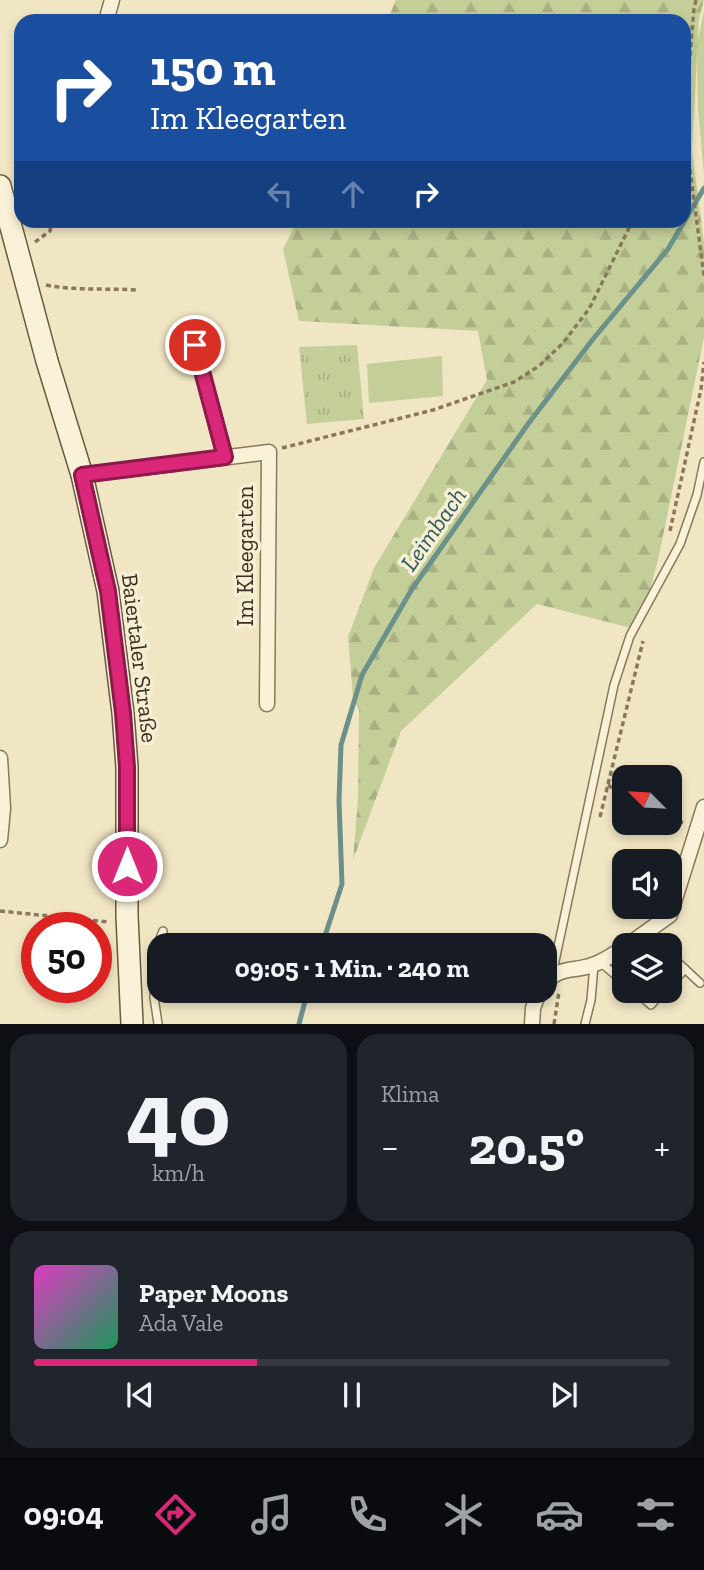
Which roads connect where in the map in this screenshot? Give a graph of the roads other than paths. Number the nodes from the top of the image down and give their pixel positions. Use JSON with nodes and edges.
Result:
{"nodes":[{"id":1,"x":0,"y":186,"type":"edge"},
{"id":2,"x":195,"y":345,"type":"dead end"},
{"id":3,"x":225,"y":457,"type":"junction"},
{"id":4,"x":704,"y":462,"type":"edge"},
{"id":5,"x":82,"y":475,"type":"junction"},
{"id":6,"x":267,"y":704,"type":"dead end"},
{"id":7,"x":0,"y":758,"type":"edge"},
{"id":8,"x":704,"y":807,"type":"edge"},
{"id":9,"x":0,"y":840,"type":"edge"},
{"id":10,"x":163,"y":931,"type":"dead end"},
{"id":11,"x":647,"y":932,"type":"edge"},
{"id":12,"x":612,"y":954,"type":"edge"},
{"id":13,"x":557,"y":958,"type":"edge"},
{"id":14,"x":597,"y":963,"type":"junction"},
{"id":15,"x":682,"y":966,"type":"edge"},
{"id":16,"x":685,"y":969,"type":"junction"},
{"id":17,"x":682,"y":972,"type":"edge"},
{"id":18,"x":612,"y":974,"type":"edge"},
{"id":19,"x":557,"y":976,"type":"edge"},
{"id":20,"x":700,"y":983,"type":"dead end"},
{"id":21,"x":535,"y":1003,"type":"edge"},
{"id":22,"x":132,"y":1024,"type":"edge"},
{"id":23,"x":158,"y":1024,"type":"edge"},
{"id":24,"x":532,"y":1024,"type":"edge"},
{"id":25,"x":585,"y":1024,"type":"edge"}],
"edges":[{"from":1,"to":5,"type":"main road","name":"Baiertaler Straße"},
{"from":2,"to":3,"type":"street","name":"Im Kleegarten"},
{"from":3,"to":5,"type":"street","name":"Im Kleegarten"},
{"from":3,"to":6,"type":"street","name":"Im Kleegarten"},
{"from":4,"to":13,"type":"lane"},
{"from":5,"to":22,"type":"main road","name":"Baiertaler Straße"},
{"from":7,"to":9,"type":"street"},
{"from":8,"to":11,"type":"street"},
{"from":10,"to":23,"type":"lane"},
{"from":12,"to":14,"type":"street"},
{"from":14,"to":18,"type":"lane"},
{"from":14,"to":19,"type":"street"},
{"from":14,"to":25,"type":"lane"},
{"from":15,"to":16,"type":"lane"},
{"from":16,"to":17,"type":"lane"},
{"from":16,"to":20,"type":"lane"},
{"from":21,"to":24,"type":"street"}]}
